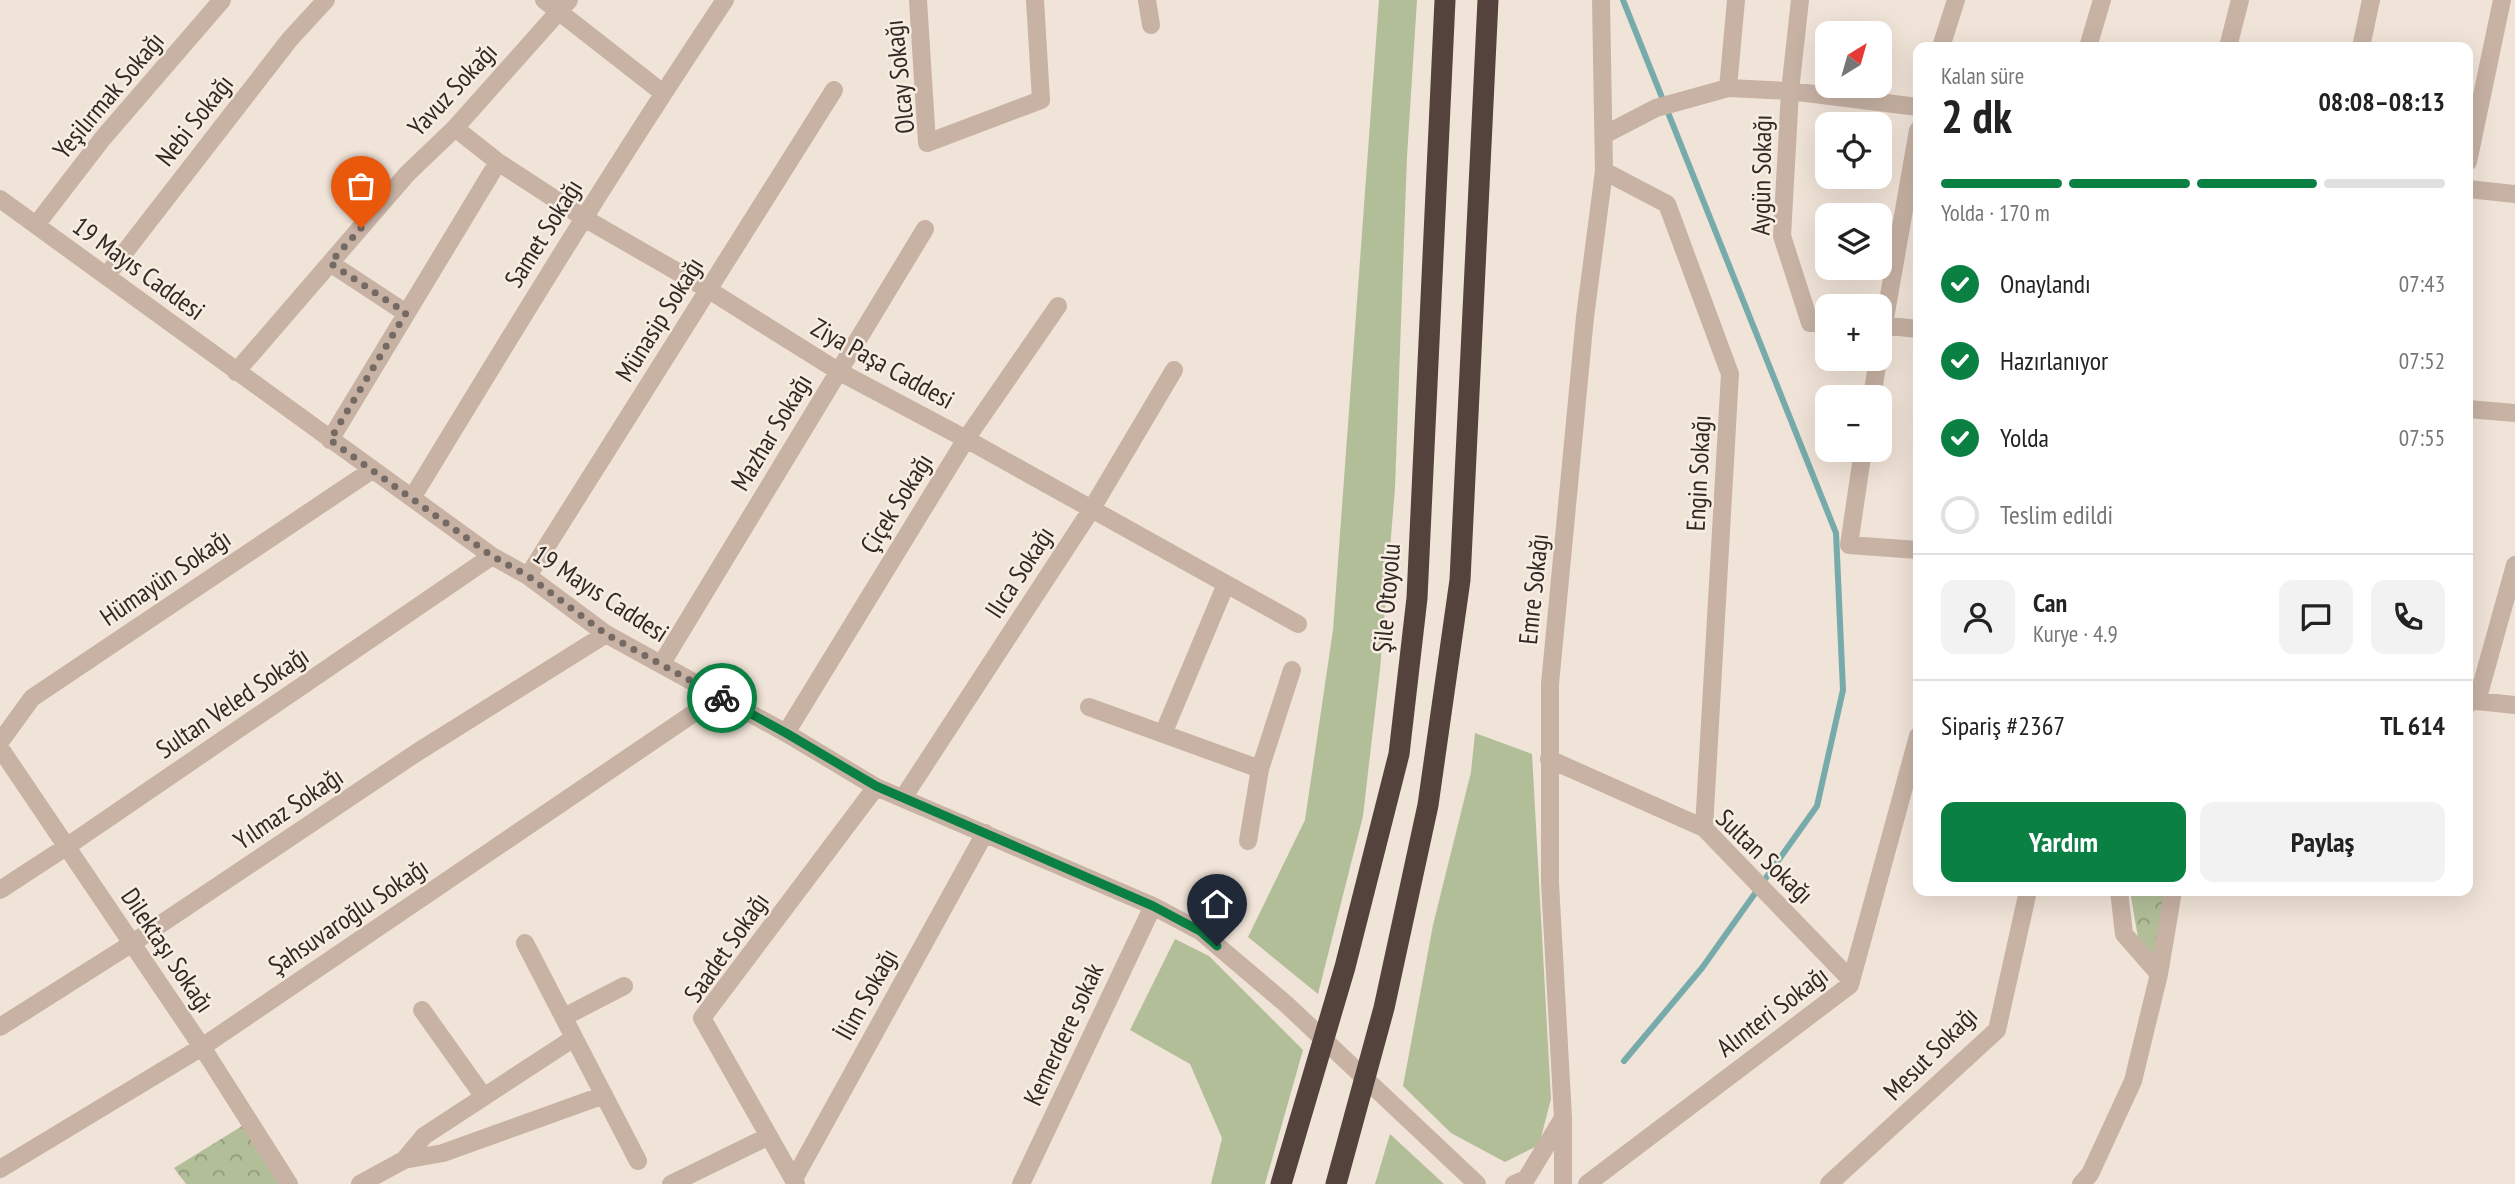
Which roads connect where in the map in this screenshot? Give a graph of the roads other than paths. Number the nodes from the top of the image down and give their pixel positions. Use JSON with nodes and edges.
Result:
{"nodes":[{"id":1,"x":222,"y":0,"type":"edge"},
{"id":2,"x":326,"y":0,"type":"edge"},
{"id":3,"x":544,"y":0,"type":"edge"},
{"id":4,"x":725,"y":0,"type":"edge"},
{"id":5,"x":918,"y":0,"type":"edge"},
{"id":6,"x":1035,"y":0,"type":"edge"},
{"id":7,"x":1147,"y":0,"type":"edge"},
{"id":8,"x":1445,"y":0,"type":"edge"},
{"id":9,"x":1497,"y":0,"type":"edge"},
{"id":10,"x":1601,"y":0,"type":"edge"},
{"id":11,"x":1736,"y":0,"type":"edge"},
{"id":12,"x":1800,"y":0,"type":"edge"},
{"id":13,"x":1956,"y":0,"type":"edge"},
{"id":14,"x":2102,"y":0,"type":"edge"},
{"id":15,"x":2240,"y":0,"type":"edge"},
{"id":16,"x":2371,"y":0,"type":"edge"},
{"id":17,"x":2502,"y":0,"type":"edge"},
{"id":18,"x":564,"y":6,"type":"edge"},
{"id":19,"x":1488,"y":10,"type":"edge"},
{"id":20,"x":1151,"y":26,"type":"dead end"},
{"id":21,"x":1943,"y":42,"type":"edge"},
{"id":22,"x":2089,"y":42,"type":"edge"},
{"id":23,"x":2229,"y":42,"type":"edge"},
{"id":24,"x":2362,"y":42,"type":"edge"},
{"id":25,"x":1728,"y":88,"type":"junction"},
{"id":26,"x":834,"y":90,"type":"dead end"},
{"id":27,"x":1790,"y":91,"type":"junction"},
{"id":28,"x":663,"y":93,"type":"junction"},
{"id":29,"x":1913,"y":106,"type":"edge"},
{"id":30,"x":455,"y":128,"type":"junction"},
{"id":31,"x":1604,"y":135,"type":"junction"},
{"id":32,"x":2473,"y":138,"type":"edge"},
{"id":33,"x":1913,"y":157,"type":"edge"},
{"id":34,"x":498,"y":162,"type":"junction"},
{"id":35,"x":1604,"y":171,"type":"junction"},
{"id":36,"x":2473,"y":190,"type":"edge"},
{"id":37,"x":2515,"y":194,"type":"edge"},
{"id":38,"x":0,"y":200,"type":"edge"},
{"id":39,"x":584,"y":218,"type":"junction"},
{"id":40,"x":36,"y":225,"type":"junction"},
{"id":41,"x":925,"y":229,"type":"dead end"},
{"id":42,"x":330,"y":263,"type":"junction"},
{"id":43,"x":107,"y":275,"type":"junction"},
{"id":44,"x":709,"y":290,"type":"junction"},
{"id":45,"x":1887,"y":294,"type":"edge"},
{"id":46,"x":1058,"y":306,"type":"dead end"},
{"id":47,"x":406,"y":313,"type":"junction"},
{"id":48,"x":1815,"y":323,"type":"edge"},
{"id":49,"x":1892,"y":326,"type":"edge"},
{"id":50,"x":1913,"y":329,"type":"edge"},
{"id":51,"x":838,"y":370,"type":"junction"},
{"id":52,"x":1174,"y":370,"type":"dead end"},
{"id":53,"x":236,"y":372,"type":"junction"},
{"id":54,"x":2473,"y":410,"type":"edge"},
{"id":55,"x":2515,"y":414,"type":"edge"},
{"id":56,"x":966,"y":439,"type":"junction"},
{"id":57,"x":330,"y":440,"type":"junction"},
{"id":58,"x":1861,"y":462,"type":"edge"},
{"id":59,"x":372,"y":470,"type":"junction"},
{"id":60,"x":412,"y":498,"type":"junction"},
{"id":61,"x":1091,"y":510,"type":"junction"},
{"id":62,"x":1913,"y":550,"type":"edge"},
{"id":63,"x":492,"y":556,"type":"junction"},
{"id":64,"x":2515,"y":565,"type":"edge"},
{"id":65,"x":528,"y":576,"type":"junction"},
{"id":66,"x":1226,"y":584,"type":"junction"},
{"id":67,"x":1298,"y":624,"type":"dead end"},
{"id":68,"x":606,"y":634,"type":"junction"},
{"id":69,"x":662,"y":663,"type":"junction"},
{"id":70,"x":1292,"y":670,"type":"dead end"},
{"id":71,"x":719,"y":696,"type":"junction"},
{"id":72,"x":2473,"y":699,"type":"edge"},
{"id":73,"x":2473,"y":702,"type":"edge"},
{"id":74,"x":2515,"y":705,"type":"edge"},
{"id":75,"x":1088,"y":708,"type":"dead end"},
{"id":76,"x":786,"y":733,"type":"junction"},
{"id":77,"x":1163,"y":734,"type":"junction"},
{"id":78,"x":0,"y":742,"type":"edge"},
{"id":79,"x":0,"y":748,"type":"edge"},
{"id":80,"x":1913,"y":754,"type":"edge"},
{"id":81,"x":1549,"y":759,"type":"junction"},
{"id":82,"x":1260,"y":769,"type":"junction"},
{"id":83,"x":876,"y":786,"type":"junction"},
{"id":84,"x":903,"y":798,"type":"junction"},
{"id":85,"x":1704,"y":828,"type":"junction"},
{"id":86,"x":985,"y":833,"type":"junction"},
{"id":87,"x":1248,"y":841,"type":"dead end"},
{"id":88,"x":66,"y":847,"type":"junction"},
{"id":89,"x":0,"y":890,"type":"edge"},
{"id":90,"x":2027,"y":896,"type":"edge"},
{"id":91,"x":2120,"y":896,"type":"edge"},
{"id":92,"x":2171,"y":896,"type":"edge"},
{"id":93,"x":1153,"y":906,"type":"junction"},
{"id":94,"x":525,"y":943,"type":"dead end"},
{"id":95,"x":131,"y":944,"type":"junction"},
{"id":96,"x":2159,"y":974,"type":"junction"},
{"id":97,"x":1851,"y":980,"type":"junction"},
{"id":98,"x":624,"y":986,"type":"dead end"},
{"id":99,"x":422,"y":1010,"type":"dead end"},
{"id":100,"x":564,"y":1017,"type":"junction"},
{"id":101,"x":0,"y":1027,"type":"edge"},
{"id":102,"x":575,"y":1038,"type":"junction"},
{"id":103,"x":202,"y":1047,"type":"junction"},
{"id":104,"x":604,"y":1095,"type":"junction"},
{"id":105,"x":484,"y":1097,"type":"junction"},
{"id":106,"x":1563,"y":1118,"type":"junction"},
{"id":107,"x":769,"y":1136,"type":"junction"},
{"id":108,"x":404,"y":1160,"type":"junction"},
{"id":109,"x":638,"y":1161,"type":"dead end"},
{"id":110,"x":0,"y":1169,"type":"edge"},
{"id":111,"x":795,"y":1182,"type":"edge"},
{"id":112,"x":289,"y":1184,"type":"edge"},
{"id":113,"x":360,"y":1184,"type":"edge"},
{"id":114,"x":671,"y":1184,"type":"edge"},
{"id":115,"x":1021,"y":1184,"type":"edge"},
{"id":116,"x":1281,"y":1184,"type":"edge"},
{"id":117,"x":1336,"y":1184,"type":"edge"},
{"id":118,"x":1478,"y":1184,"type":"edge"},
{"id":119,"x":1514,"y":1184,"type":"edge"},
{"id":120,"x":1563,"y":1184,"type":"edge"},
{"id":121,"x":1587,"y":1184,"type":"edge"},
{"id":122,"x":1829,"y":1184,"type":"edge"},
{"id":123,"x":2081,"y":1184,"type":"edge"}],
"edges":[{"from":1,"to":40,"type":"street","name":"Yeşilırmak Sokağı"},
{"from":2,"to":43,"type":"street","name":"Nebi Sokağı"},
{"from":3,"to":18,"type":"street"},
{"from":4,"to":28,"type":"street","name":"Samet Sokağı"},
{"from":5,"to":6,"type":"street","name":"Olcay Sokağı"},
{"from":7,"to":20,"type":"street"},
{"from":8,"to":116,"type":"highway","name":"Şile Otoyolu"},
{"from":9,"to":19,"type":"street"},
{"from":10,"to":31,"type":"street","name":"Emre Sokağı"},
{"from":11,"to":25,"type":"street"},
{"from":12,"to":27,"type":"street"},
{"from":13,"to":21,"type":"street"},
{"from":14,"to":22,"type":"street"},
{"from":15,"to":23,"type":"street"},
{"from":16,"to":24,"type":"street"},
{"from":17,"to":32,"type":"street"},
{"from":18,"to":28,"type":"street"},
{"from":18,"to":30,"type":"street","name":"Yavuz Sokağı"},
{"from":19,"to":117,"type":"highway"},
{"from":25,"to":27,"type":"street"},
{"from":25,"to":31,"type":"street"},
{"from":26,"to":44,"type":"street","name":"Münasip Sokağı"},
{"from":27,"to":29,"type":"street"},
{"from":27,"to":48,"type":"street","name":"Aygün Sokağı"},
{"from":28,"to":39,"type":"street","name":"Samet Sokağı"},
{"from":30,"to":34,"type":"street","name":"Ziya Paşa Caddesi"},
{"from":30,"to":42,"type":"street","name":"Yavuz Sokağı"},
{"from":31,"to":35,"type":"street","name":"Emre Sokağı"},
{"from":33,"to":45,"type":"street"},
{"from":34,"to":39,"type":"street","name":"Ziya Paşa Caddesi"},
{"from":34,"to":47,"type":"street"},
{"from":35,"to":81,"type":"street","name":"Emre Sokağı"},
{"from":35,"to":85,"type":"street","name":"Engin Sokağı"},
{"from":36,"to":37,"type":"street"},
{"from":38,"to":40,"type":"street","name":"19 Mayıs Caddesi"},
{"from":39,"to":44,"type":"street","name":"Ziya Paşa Caddesi"},
{"from":39,"to":60,"type":"street","name":"Samet Sokağı"},
{"from":40,"to":43,"type":"street","name":"19 Mayıs Caddesi"},
{"from":41,"to":51,"type":"street","name":"Mazhar Sokağı"},
{"from":42,"to":47,"type":"street"},
{"from":42,"to":53,"type":"street","name":"Yavuz Sokağı"},
{"from":43,"to":53,"type":"street","name":"19 Mayıs Caddesi"},
{"from":44,"to":51,"type":"street","name":"Ziya Paşa Caddesi"},
{"from":44,"to":65,"type":"street","name":"Münasip Sokağı"},
{"from":46,"to":56,"type":"street","name":"Çiçek Sokağı"},
{"from":47,"to":57,"type":"street"},
{"from":49,"to":50,"type":"street"},
{"from":51,"to":56,"type":"street","name":"Ziya Paşa Caddesi"},
{"from":51,"to":69,"type":"street","name":"Mazhar Sokağı"},
{"from":52,"to":61,"type":"street","name":"Ilıca Sokağı"},
{"from":53,"to":57,"type":"street","name":"19 Mayıs Caddesi"},
{"from":54,"to":55,"type":"street"},
{"from":56,"to":61,"type":"street","name":"Ziya Paşa Caddesi"},
{"from":56,"to":76,"type":"street","name":"Çiçek Sokağı"},
{"from":57,"to":59,"type":"street","name":"19 Mayıs Caddesi"},
{"from":58,"to":62,"type":"street"},
{"from":59,"to":60,"type":"street","name":"19 Mayıs Caddesi"},
{"from":59,"to":78,"type":"street","name":"Hümayün Sokağı"},
{"from":60,"to":63,"type":"street","name":"19 Mayıs Caddesi"},
{"from":61,"to":66,"type":"street","name":"Ziya Paşa Caddesi"},
{"from":61,"to":84,"type":"street","name":"Ilıca Sokağı"},
{"from":63,"to":65,"type":"street","name":"19 Mayıs Caddesi"},
{"from":63,"to":88,"type":"street","name":"Sultan Veled Sokağı"},
{"from":64,"to":72,"type":"street"},
{"from":65,"to":68,"type":"street","name":"19 Mayıs Caddesi"},
{"from":66,"to":67,"type":"street","name":"Ziya Paşa Caddesi"},
{"from":66,"to":77,"type":"street"},
{"from":68,"to":69,"type":"street","name":"19 Mayıs Caddesi"},
{"from":68,"to":95,"type":"street","name":"Yılmaz Sokağı"},
{"from":69,"to":71,"type":"street","name":"19 Mayıs Caddesi"},
{"from":70,"to":82,"type":"street"},
{"from":71,"to":76,"type":"street","name":"19 Mayıs Caddesi"},
{"from":71,"to":103,"type":"street","name":"Şahsuvaroğlu Sokağı"},
{"from":73,"to":74,"type":"street"},
{"from":75,"to":77,"type":"street"},
{"from":76,"to":83,"type":"street","name":"19 Mayıs Caddesi"},
{"from":77,"to":82,"type":"street"},
{"from":79,"to":88,"type":"street","name":"Dilektaşı Sokağı"},
{"from":80,"to":97,"type":"street","name":"Alınteri Sokağı"},
{"from":81,"to":85,"type":"street","name":"Sultan Sokağı"},
{"from":81,"to":106,"type":"street","name":"Emre Sokağı"},
{"from":82,"to":87,"type":"street"},
{"from":83,"to":84,"type":"street","name":"19 Mayıs Caddesi"},
{"from":83,"to":107,"type":"street","name":"Saadet Sokağı"},
{"from":84,"to":86,"type":"street","name":"19 Mayıs Caddesi"},
{"from":85,"to":97,"type":"street","name":"Sultan Sokağı"},
{"from":86,"to":93,"type":"street","name":"19 Mayıs Caddesi"},
{"from":86,"to":111,"type":"street","name":"İlim Sokağı"},
{"from":88,"to":89,"type":"street","name":"Sultan Veled Sokağı"},
{"from":88,"to":95,"type":"street","name":"Dilektaşı Sokağı"},
{"from":90,"to":122,"type":"street","name":"Mesut Sokağı"},
{"from":91,"to":96,"type":"street"},
{"from":92,"to":96,"type":"street"},
{"from":93,"to":115,"type":"street","name":"Kemerdere sokak"},
{"from":93,"to":118,"type":"street","name":"19 Mayıs Caddesi"},
{"from":94,"to":100,"type":"street"},
{"from":95,"to":101,"type":"street","name":"Yılmaz Sokağı"},
{"from":95,"to":103,"type":"street","name":"Dilektaşı Sokağı"},
{"from":96,"to":123,"type":"street"},
{"from":97,"to":121,"type":"street","name":"Alınteri Sokağı"},
{"from":98,"to":100,"type":"street"},
{"from":99,"to":105,"type":"street"},
{"from":100,"to":102,"type":"street"},
{"from":102,"to":104,"type":"street"},
{"from":102,"to":105,"type":"street"},
{"from":103,"to":110,"type":"street","name":"Şahsuvaroğlu Sokağı"},
{"from":103,"to":112,"type":"street","name":"Dilektaşı Sokağı"},
{"from":104,"to":108,"type":"street"},
{"from":104,"to":109,"type":"street"},
{"from":105,"to":108,"type":"street"},
{"from":106,"to":119,"type":"street"},
{"from":106,"to":120,"type":"street","name":"Emre Sokağı"},
{"from":107,"to":111,"type":"street","name":"Saadet Sokağı"},
{"from":107,"to":114,"type":"street"},
{"from":108,"to":113,"type":"street"}]}
